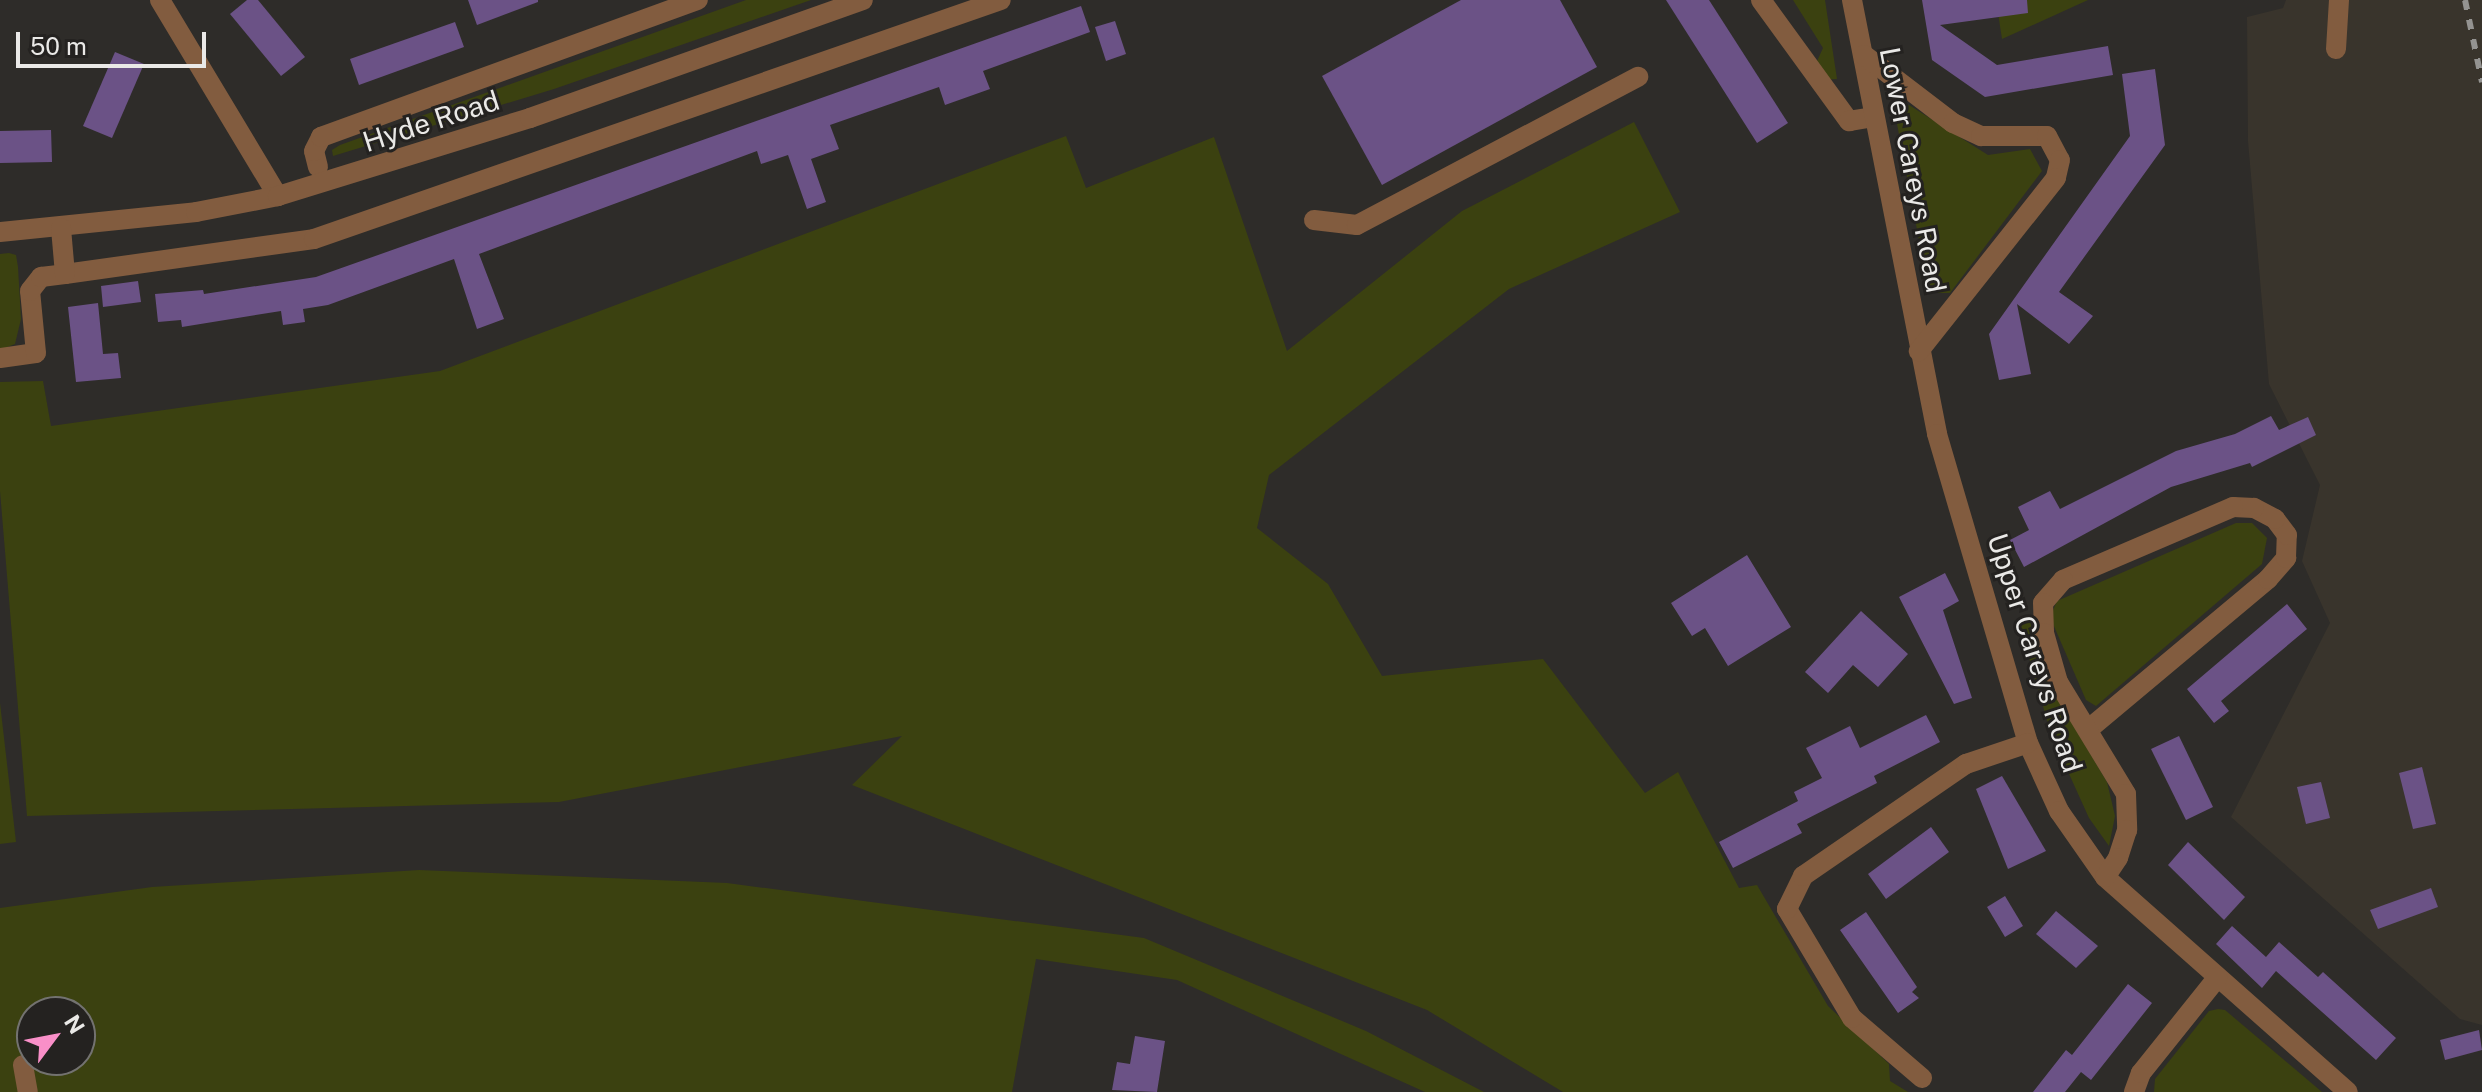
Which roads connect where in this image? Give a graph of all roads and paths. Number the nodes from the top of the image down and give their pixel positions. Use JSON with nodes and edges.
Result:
{"nodes":[{"id":1,"x":160,"y":0,"type":"edge"},
{"id":2,"x":698,"y":0,"type":"edge"},
{"id":3,"x":863,"y":0,"type":"edge"},
{"id":4,"x":1001,"y":0,"type":"edge"},
{"id":5,"x":1761,"y":0,"type":"edge"},
{"id":6,"x":1852,"y":0,"type":"edge"},
{"id":7,"x":2339,"y":0,"type":"edge"},
{"id":8,"x":2336,"y":49,"type":"dead end"},
{"id":9,"x":1864,"y":55,"type":"junction"},
{"id":10,"x":1638,"y":77,"type":"dead end"},
{"id":11,"x":1873,"y":117,"type":"junction"},
{"id":12,"x":318,"y":167,"type":"dead end"},
{"id":13,"x":278,"y":196,"type":"junction"},
{"id":14,"x":1314,"y":220,"type":"dead end"},
{"id":15,"x":61,"y":228,"type":"junction"},
{"id":16,"x":0,"y":232,"type":"edge"},
{"id":17,"x":65,"y":274,"type":"junction"},
{"id":18,"x":1919,"y":351,"type":"junction"},
{"id":19,"x":0,"y":358,"type":"edge"},
{"id":20,"x":2090,"y":728,"type":"junction"},
{"id":21,"x":2028,"y":743,"type":"junction"},
{"id":22,"x":2105,"y":877,"type":"junction"},
{"id":23,"x":2217,"y":978,"type":"junction"},
{"id":24,"x":1922,"y":1078,"type":"dead end"},
{"id":25,"x":2134,"y":1092,"type":"edge"},
{"id":26,"x":2348,"y":1092,"type":"edge"}],
"edges":[{"from":1,"to":13,"type":"street"},
{"from":2,"to":12,"type":"street"},
{"from":3,"to":13,"type":"street","name":"Hyde Road"},
{"from":4,"to":17,"type":"street"},
{"from":5,"to":11,"type":"street"},
{"from":6,"to":9,"type":"street","name":"Lower Careys Road"},
{"from":7,"to":8,"type":"street"},
{"from":9,"to":11,"type":"street","name":"Lower Careys Road"},
{"from":9,"to":18,"type":"street"},
{"from":10,"to":14,"type":"street"},
{"from":11,"to":18,"type":"street","name":"Lower Careys Road"},
{"from":13,"to":15,"type":"street","name":"Hyde Road"},
{"from":15,"to":16,"type":"street","name":"Hyde Road"},
{"from":15,"to":17,"type":"street"},
{"from":17,"to":19,"type":"street"},
{"from":18,"to":21,"type":"street","name":"Upper Careys Road"},
{"from":20,"to":20,"type":"street"},
{"from":20,"to":22,"type":"street"},
{"from":21,"to":22,"type":"street","name":"Upper Careys Road"},
{"from":21,"to":24,"type":"street"},
{"from":22,"to":23,"type":"street","name":"Upper Careys Road"},
{"from":23,"to":25,"type":"street"},
{"from":23,"to":26,"type":"street","name":"Upper Careys Road"}]}
